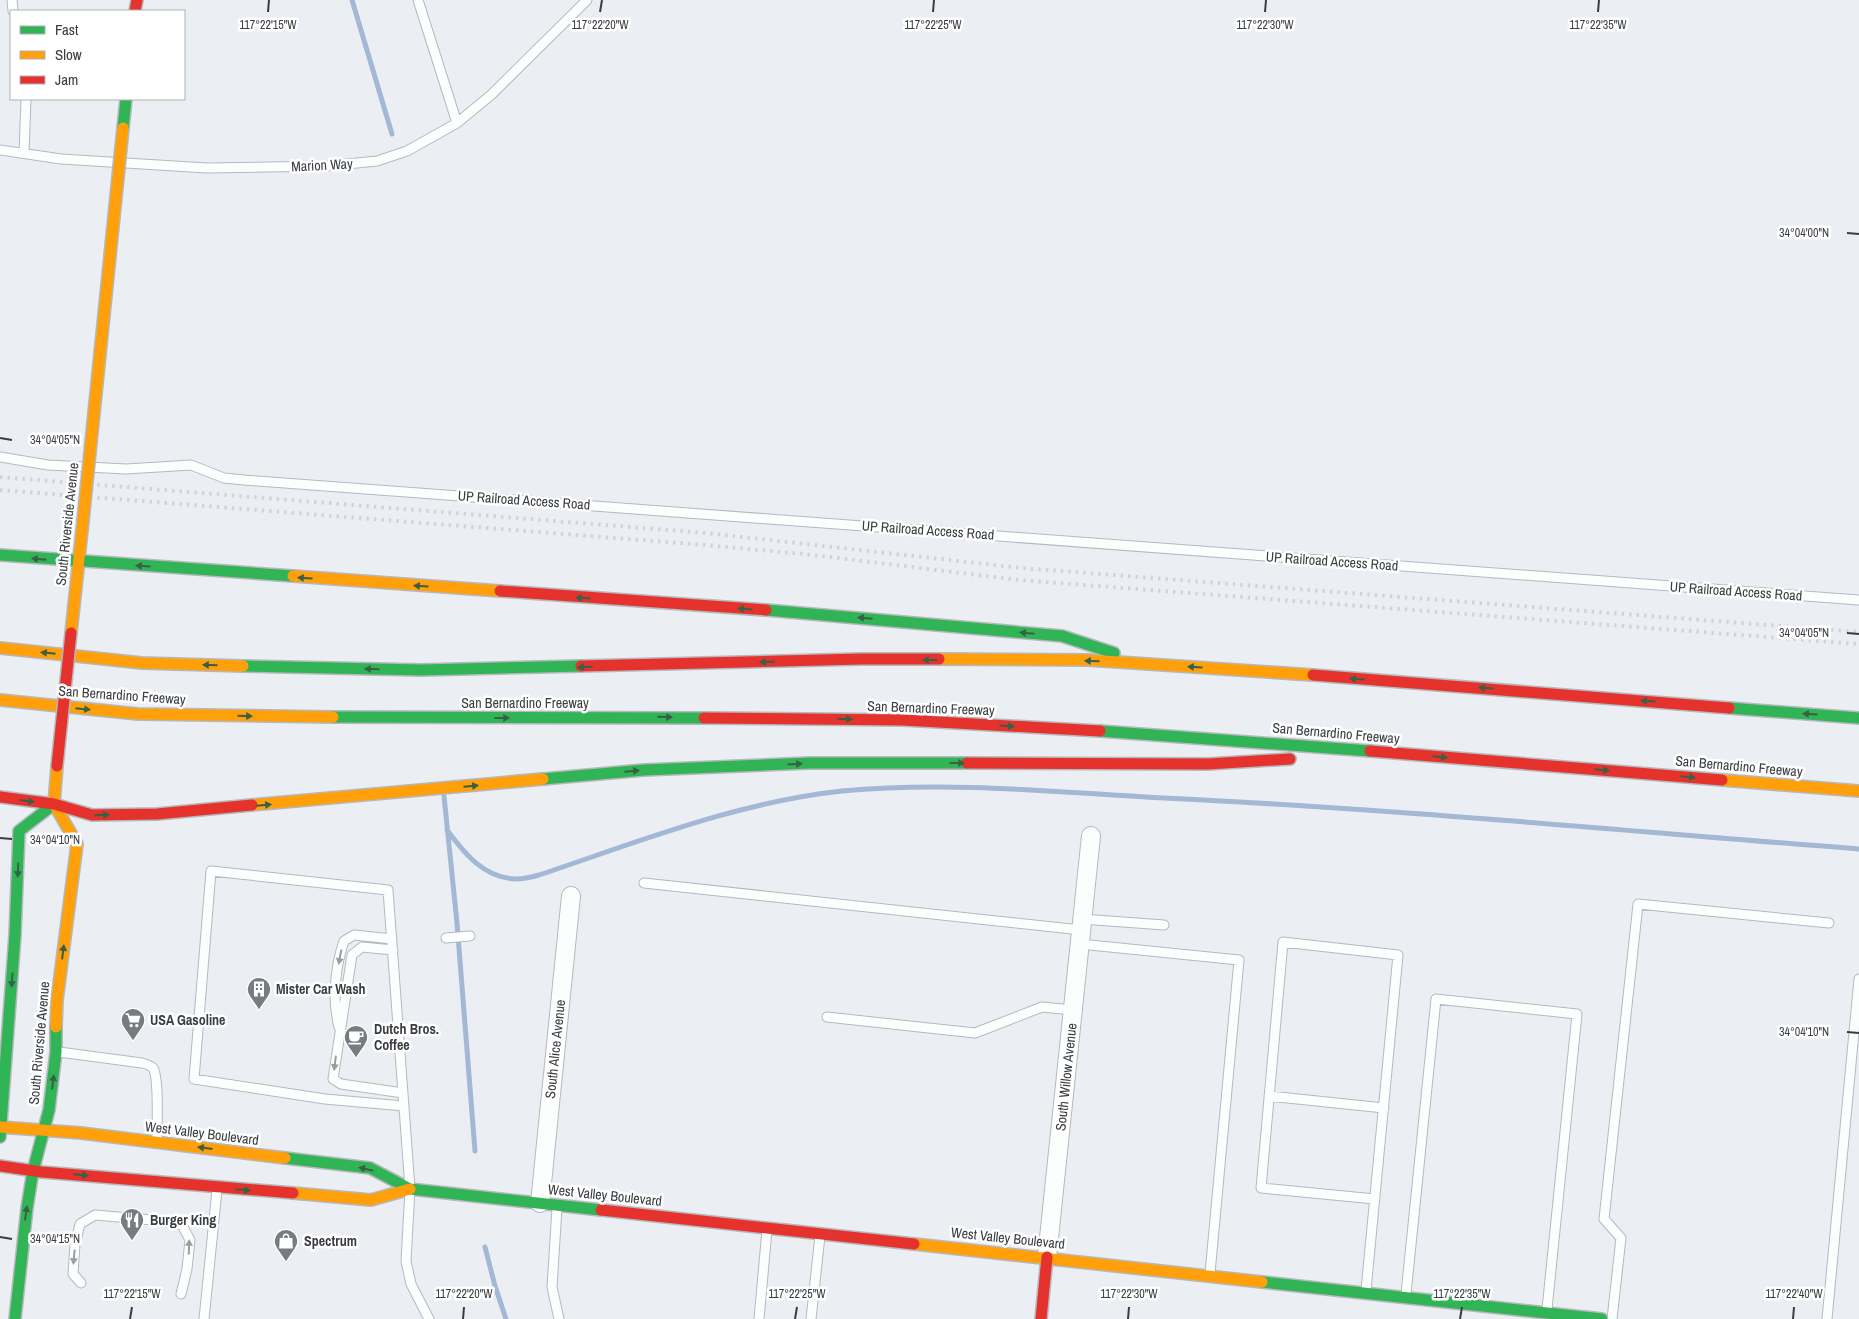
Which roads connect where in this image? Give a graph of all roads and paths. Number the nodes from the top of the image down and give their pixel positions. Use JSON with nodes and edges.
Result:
{"nodes":[{"id":1,"x":418,"y":0,"type":"edge"},
{"id":2,"x":587,"y":0,"type":"edge"},
{"id":3,"x":26,"y":100,"type":"edge"},
{"id":4,"x":126,"y":100,"type":"edge"},
{"id":5,"x":457,"y":123,"type":"junction"},
{"id":6,"x":0,"y":150,"type":"edge"},
{"id":7,"x":24,"y":154,"type":"junction"},
{"id":8,"x":0,"y":457,"type":"edge"},
{"id":9,"x":0,"y":555,"type":"edge"},
{"id":10,"x":78,"y":562,"type":"junction"},
{"id":11,"x":1859,"y":600,"type":"edge"},
{"id":12,"x":0,"y":648,"type":"edge"},
{"id":13,"x":1141,"y":663,"type":"junction"},
{"id":14,"x":0,"y":700,"type":"edge"},
{"id":15,"x":1859,"y":718,"type":"edge"},
{"id":16,"x":1392,"y":753,"type":"junction"},
{"id":17,"x":1859,"y":791,"type":"edge"},
{"id":18,"x":0,"y":797,"type":"edge"},
{"id":19,"x":54,"y":804,"type":"junction"},
{"id":20,"x":1091,"y":836,"type":"dead end"},
{"id":21,"x":644,"y":883,"type":"dead end"},
{"id":22,"x":571,"y":896,"type":"dead end"},
{"id":23,"x":1829,"y":923,"type":"dead end"},
{"id":24,"x":1164,"y":924,"type":"dead end"},
{"id":25,"x":1081,"y":931,"type":"junction"},
{"id":26,"x":470,"y":936,"type":"dead end"},
{"id":27,"x":446,"y":938,"type":"dead end"},
{"id":28,"x":392,"y":939,"type":"junction"},
{"id":29,"x":393,"y":950,"type":"junction"},
{"id":30,"x":1859,"y":979,"type":"edge"},
{"id":31,"x":1073,"y":1010,"type":"junction"},
{"id":32,"x":827,"y":1017,"type":"dead end"},
{"id":33,"x":5,"y":1025,"type":"edge"},
{"id":34,"x":340,"y":1029,"type":"junction"},
{"id":35,"x":56,"y":1052,"type":"junction"},
{"id":36,"x":403,"y":1093,"type":"junction"},
{"id":37,"x":1269,"y":1096,"type":"junction"},
{"id":38,"x":404,"y":1106,"type":"junction"},
{"id":39,"x":1384,"y":1108,"type":"junction"},
{"id":40,"x":0,"y":1130,"type":"edge"},
{"id":41,"x":44,"y":1130,"type":"junction"},
{"id":42,"x":157,"y":1142,"type":"junction"},
{"id":43,"x":0,"y":1166,"type":"edge"},
{"id":44,"x":33,"y":1171,"type":"junction"},
{"id":45,"x":217,"y":1187,"type":"junction"},
{"id":46,"x":410,"y":1189,"type":"junction"},
{"id":47,"x":1375,"y":1200,"type":"junction"},
{"id":48,"x":540,"y":1203,"type":"junction"},
{"id":49,"x":557,"y":1205,"type":"junction"},
{"id":50,"x":767,"y":1227,"type":"junction"},
{"id":51,"x":820,"y":1233,"type":"junction"},
{"id":52,"x":1047,"y":1257,"type":"junction"},
{"id":53,"x":1210,"y":1275,"type":"junction"},
{"id":54,"x":81,"y":1283,"type":"dead end"},
{"id":55,"x":1366,"y":1293,"type":"junction"},
{"id":56,"x":181,"y":1294,"type":"dead end"},
{"id":57,"x":1405,"y":1297,"type":"junction"},
{"id":58,"x":1493,"y":1307,"type":"junction"},
{"id":59,"x":1547,"y":1313,"type":"junction"},
{"id":60,"x":16,"y":1319,"type":"edge"},
{"id":61,"x":204,"y":1319,"type":"edge"},
{"id":62,"x":429,"y":1319,"type":"edge"},
{"id":63,"x":559,"y":1319,"type":"edge"},
{"id":64,"x":759,"y":1319,"type":"edge"},
{"id":65,"x":811,"y":1319,"type":"edge"},
{"id":66,"x":1041,"y":1319,"type":"edge"},
{"id":67,"x":1491,"y":1319,"type":"edge"},
{"id":68,"x":1602,"y":1319,"type":"edge"},
{"id":69,"x":1612,"y":1319,"type":"edge"},
{"id":70,"x":1827,"y":1319,"type":"edge"}],
"edges":[{"from":1,"to":5,"type":"lane"},
{"from":2,"to":5,"type":"lane","name":"Marion Way"},
{"from":3,"to":7,"type":"lane"},
{"from":4,"to":10,"type":"main road","name":"South Riverside Avenue","bridge":true},
{"from":5,"to":7,"type":"lane","name":"Marion Way"},
{"from":6,"to":7,"type":"lane","name":"Marion Way"},
{"from":8,"to":11,"type":"lane","name":"UP Railroad Access Road"},
{"from":10,"to":9,"type":"main road","one_way":true},
{"from":13,"to":10,"type":"main road","one_way":true},
{"from":10,"to":19,"type":"main road","name":"South Riverside Avenue","bridge":true},
{"from":13,"to":12,"type":"main road","one_way":true},
{"from":15,"to":13,"type":"main road","one_way":true},
{"from":14,"to":16,"type":"main road","name":"San Bernardino Freeway","one_way":true},
{"from":16,"to":17,"type":"main road","name":"San Bernardino Freeway","one_way":true},
{"from":19,"to":16,"type":"main road","one_way":true},
{"from":18,"to":19,"type":"main road","one_way":true},
{"from":19,"to":33,"type":"main road","one_way":true},
{"from":35,"to":19,"type":"main road","name":"South Riverside Avenue","one_way":true},
{"from":20,"to":25,"type":"street","name":"South Willow Avenue"},
{"from":21,"to":25,"type":"lane"},
{"from":22,"to":48,"type":"street","name":"South Alice Avenue"},
{"from":23,"to":69,"type":"lane"},
{"from":24,"to":25,"type":"lane"},
{"from":25,"to":31,"type":"street","name":"South Willow Avenue"},
{"from":25,"to":53,"type":"lane"},
{"from":26,"to":27,"type":"lane"},
{"from":28,"to":29,"type":"lane"},
{"from":28,"to":34,"type":"lane","one_way":true},
{"from":28,"to":38,"type":"lane"},
{"from":29,"to":34,"type":"lane"},
{"from":29,"to":36,"type":"lane"},
{"from":30,"to":70,"type":"lane"},
{"from":31,"to":32,"type":"lane"},
{"from":31,"to":52,"type":"street","name":"South Willow Avenue"},
{"from":33,"to":40,"type":"main road"},
{"from":34,"to":36,"type":"lane","one_way":true},
{"from":41,"to":35,"type":"main road","name":"South Riverside Avenue","one_way":true},
{"from":35,"to":42,"type":"lane"},
{"from":36,"to":38,"type":"lane"},
{"from":37,"to":39,"type":"lane"},
{"from":37,"to":39,"type":"lane"},
{"from":37,"to":47,"type":"lane"},
{"from":38,"to":46,"type":"lane"},
{"from":39,"to":47,"type":"lane"},
{"from":40,"to":41,"type":"main road","name":"West Valley Boulevard"},
{"from":41,"to":42,"type":"main road","name":"West Valley Boulevard"},
{"from":41,"to":44,"type":"main road","name":"South Riverside Avenue"},
{"from":46,"to":42,"type":"main road","name":"West Valley Boulevard","one_way":true},
{"from":43,"to":44,"type":"main road","name":"West Valley Boulevard"},
{"from":44,"to":45,"type":"main road","name":"West Valley Boulevard","one_way":true},
{"from":60,"to":44,"type":"main road","name":"South Riverside Avenue","one_way":true},
{"from":45,"to":46,"type":"main road","name":"West Valley Boulevard","one_way":true},
{"from":45,"to":61,"type":"lane"},
{"from":46,"to":48,"type":"main road","name":"West Valley Boulevard"},
{"from":46,"to":62,"type":"lane"},
{"from":47,"to":55,"type":"lane"},
{"from":48,"to":49,"type":"main road","name":"West Valley Boulevard"},
{"from":49,"to":50,"type":"main road","name":"West Valley Boulevard"},
{"from":49,"to":63,"type":"lane"},
{"from":50,"to":51,"type":"main road","name":"West Valley Boulevard"},
{"from":50,"to":64,"type":"lane"},
{"from":51,"to":52,"type":"main road","name":"West Valley Boulevard"},
{"from":51,"to":65,"type":"lane"},
{"from":52,"to":53,"type":"main road","name":"West Valley Boulevard"},
{"from":52,"to":66,"type":"main road","name":"South Willow Avenue"},
{"from":53,"to":55,"type":"main road","name":"West Valley Boulevard"},
{"from":56,"to":54,"type":"lane","one_way":true},
{"from":55,"to":57,"type":"main road","name":"West Valley Boulevard"},
{"from":57,"to":58,"type":"main road","name":"West Valley Boulevard"},
{"from":57,"to":59,"type":"lane"},
{"from":58,"to":59,"type":"main road","name":"West Valley Boulevard"},
{"from":58,"to":67,"type":"lane"},
{"from":59,"to":68,"type":"main road","name":"West Valley Boulevard"}]}
